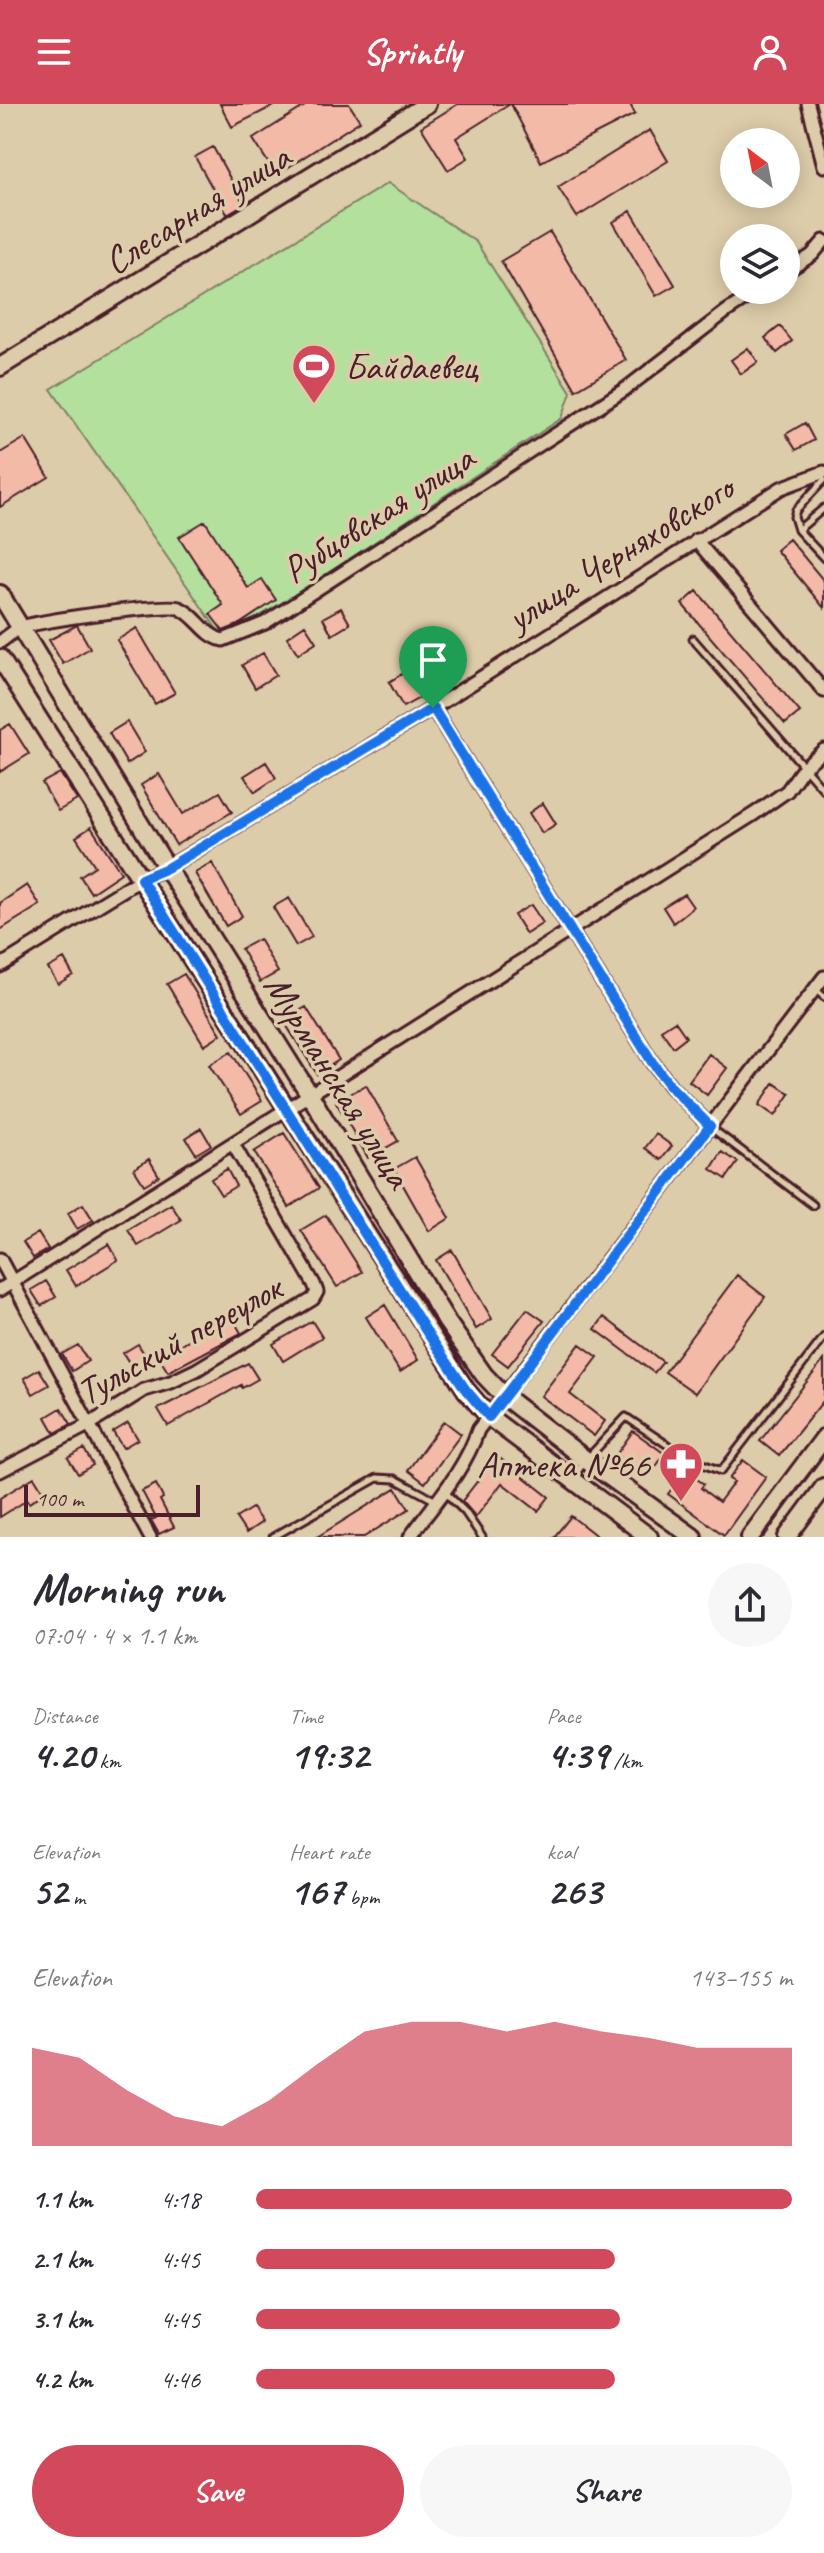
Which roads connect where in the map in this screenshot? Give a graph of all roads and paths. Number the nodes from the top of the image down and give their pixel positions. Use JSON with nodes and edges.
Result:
{"nodes":[{"id":1,"x":427,"y":104,"type":"edge"},
{"id":2,"x":808,"y":104,"type":"edge"},
{"id":3,"x":824,"y":166,"type":"edge"},
{"id":4,"x":824,"y":241,"type":"edge"},
{"id":5,"x":800,"y":263,"type":"edge"},
{"id":6,"x":738,"y":304,"type":"edge"},
{"id":7,"x":0,"y":367,"type":"edge"},
{"id":8,"x":824,"y":472,"type":"edge"},
{"id":9,"x":824,"y":480,"type":"edge"},
{"id":10,"x":824,"y":508,"type":"edge"},
{"id":11,"x":798,"y":530,"type":"junction"},
{"id":12,"x":696,"y":540,"type":"junction"},
{"id":13,"x":824,"y":558,"type":"edge"},
{"id":14,"x":0,"y":594,"type":"edge"},
{"id":15,"x":21,"y":627,"type":"junction"},
{"id":16,"x":693,"y":639,"type":"dead end"},
{"id":17,"x":0,"y":642,"type":"edge"},
{"id":18,"x":0,"y":658,"type":"edge"},
{"id":19,"x":824,"y":691,"type":"edge"},
{"id":20,"x":433,"y":708,"type":"junction"},
{"id":21,"x":824,"y":750,"type":"edge"},
{"id":22,"x":804,"y":767,"type":"junction"},
{"id":23,"x":824,"y":790,"type":"edge"},
{"id":24,"x":167,"y":868,"type":"junction"},
{"id":25,"x":141,"y":879,"type":"junction"},
{"id":26,"x":570,"y":930,"type":"junction"},
{"id":27,"x":0,"y":966,"type":"edge"},
{"id":28,"x":824,"y":977,"type":"edge"},
{"id":29,"x":814,"y":988,"type":"junction"},
{"id":30,"x":824,"y":997,"type":"edge"},
{"id":31,"x":310,"y":1095,"type":"junction"},
{"id":32,"x":288,"y":1109,"type":"junction"},
{"id":33,"x":710,"y":1126,"type":"junction"},
{"id":34,"x":233,"y":1144,"type":"junction"},
{"id":35,"x":813,"y":1205,"type":"dead end"},
{"id":36,"x":0,"y":1259,"type":"edge"},
{"id":37,"x":14,"y":1282,"type":"junction"},
{"id":38,"x":0,"y":1290,"type":"edge"},
{"id":39,"x":824,"y":1337,"type":"edge"},
{"id":40,"x":821,"y":1346,"type":"edge"},
{"id":41,"x":505,"y":1397,"type":"junction"},
{"id":42,"x":489,"y":1417,"type":"junction"},
{"id":43,"x":90,"y":1424,"type":"junction"},
{"id":44,"x":824,"y":1438,"type":"edge"},
{"id":45,"x":586,"y":1460,"type":"junction"},
{"id":46,"x":0,"y":1471,"type":"edge"},
{"id":47,"x":571,"y":1481,"type":"junction"},
{"id":48,"x":824,"y":1487,"type":"edge"},
{"id":49,"x":440,"y":1496,"type":"junction"},
{"id":50,"x":150,"y":1537,"type":"edge"},
{"id":51,"x":273,"y":1537,"type":"edge"},
{"id":52,"x":410,"y":1537,"type":"edge"},
{"id":53,"x":482,"y":1537,"type":"edge"},
{"id":54,"x":649,"y":1537,"type":"edge"},
{"id":55,"x":693,"y":1537,"type":"edge"},
{"id":56,"x":750,"y":1537,"type":"edge"},
{"id":57,"x":787,"y":1537,"type":"edge"}],
"edges":[{"from":1,"to":7,"type":"main road","name":"Слесарная улица"},
{"from":2,"to":3,"type":"street"},
{"from":4,"to":5,"type":"street"},
{"from":6,"to":15,"type":"street","name":"Рубцовская улица"},
{"from":8,"to":12,"type":"street","name":"улица Черняховского"},
{"from":9,"to":11,"type":"lane"},
{"from":10,"to":11,"type":"lane"},
{"from":11,"to":13,"type":"lane"},
{"from":12,"to":19,"type":"street"},
{"from":12,"to":20,"type":"street","name":"улица Черняховского"},
{"from":14,"to":15,"type":"main road","name":"Мурманская улица"},
{"from":15,"to":17,"type":"street","name":"Рубцовская улица"},
{"from":15,"to":24,"type":"main road","name":"Мурманская улица"},
{"from":16,"to":22,"type":"lane"},
{"from":18,"to":25,"type":"main road","name":"Мурманская улица"},
{"from":20,"to":24,"type":"street","name":"улица Черняховского"},
{"from":20,"to":26,"type":"street"},
{"from":21,"to":22,"type":"street"},
{"from":22,"to":23,"type":"lane"},
{"from":22,"to":26,"type":"street"},
{"from":24,"to":25,"type":"street","name":"улица Черняховского"},
{"from":24,"to":31,"type":"main road","name":"Мурманская улица"},
{"from":25,"to":27,"type":"street","name":"улица Черняховского"},
{"from":25,"to":32,"type":"main road","name":"Мурманская улица"},
{"from":26,"to":31,"type":"street"},
{"from":26,"to":33,"type":"street"},
{"from":28,"to":29,"type":"street"},
{"from":29,"to":30,"type":"lane"},
{"from":29,"to":33,"type":"street"},
{"from":31,"to":32,"type":"street"},
{"from":31,"to":41,"type":"main road","name":"Мурманская улица"},
{"from":32,"to":34,"type":"street"},
{"from":32,"to":42,"type":"main road","name":"Мурманская улица"},
{"from":33,"to":35,"type":"lane"},
{"from":33,"to":41,"type":"street"},
{"from":34,"to":37,"type":"street"},
{"from":34,"to":43,"type":"street","name":"Тульский переулок"},
{"from":36,"to":37,"type":"street"},
{"from":37,"to":38,"type":"street"},
{"from":37,"to":43,"type":"street"},
{"from":39,"to":40,"type":"lane"},
{"from":40,"to":45,"type":"lane"},
{"from":41,"to":42,"type":"street"},
{"from":41,"to":45,"type":"main road","name":"Мурманская улица"},
{"from":42,"to":47,"type":"main road","name":"Мурманская улица"},
{"from":42,"to":49,"type":"street"},
{"from":43,"to":46,"type":"street","name":"Тульский переулок"},
{"from":43,"to":50,"type":"street"},
{"from":44,"to":56,"type":"main road"},
{"from":45,"to":47,"type":"lane"},
{"from":45,"to":55,"type":"main road","name":"Мурманская улица"},
{"from":47,"to":54,"type":"main road","name":"Мурманская улица"},
{"from":48,"to":57,"type":"main road"},
{"from":49,"to":51,"type":"lane"},
{"from":49,"to":52,"type":"street"},
{"from":49,"to":53,"type":"lane"}]}
